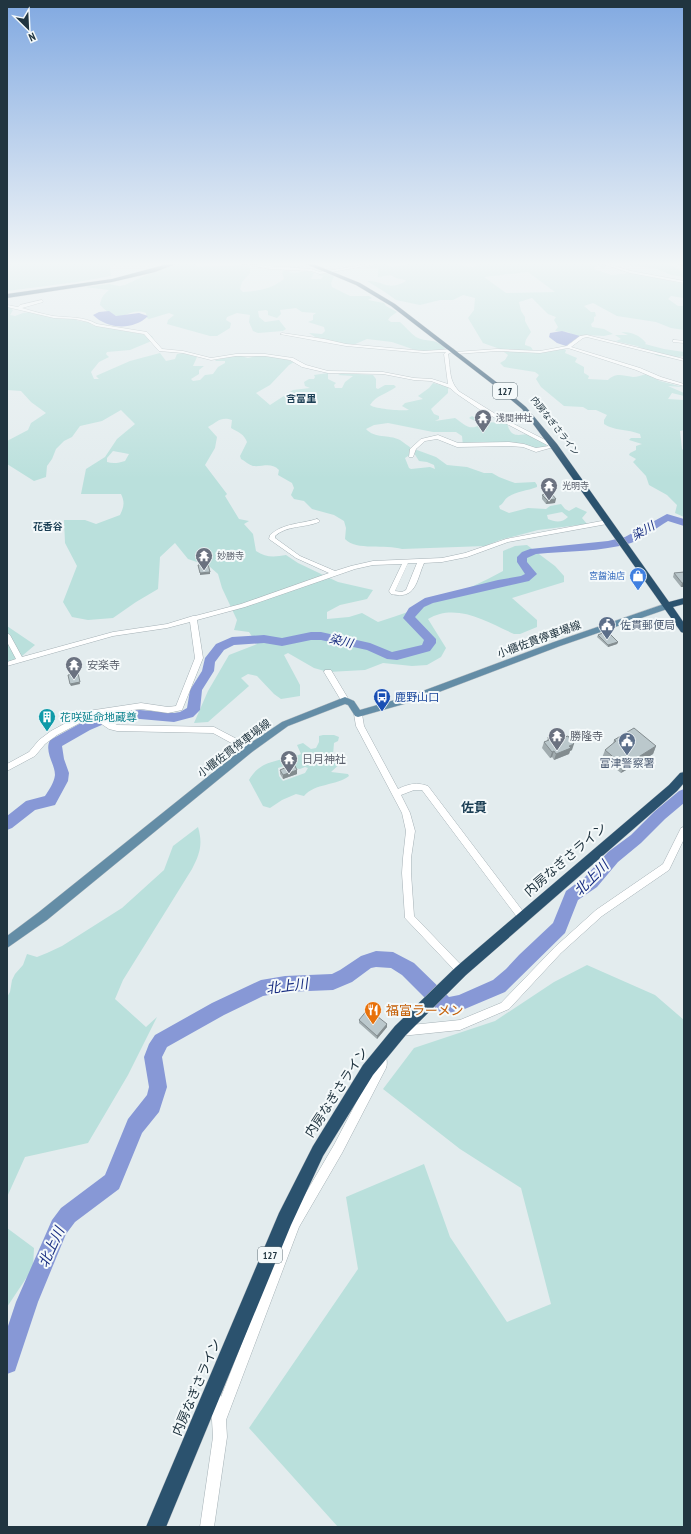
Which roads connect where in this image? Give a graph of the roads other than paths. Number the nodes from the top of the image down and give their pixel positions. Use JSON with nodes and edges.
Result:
{"nodes":[{"id":1,"x":148,"y":336,"type":"edge"},
{"id":2,"x":293,"y":336,"type":"edge"},
{"id":3,"x":434,"y":336,"type":"edge"},
{"id":4,"x":675,"y":341,"type":"dead end"},
{"id":5,"x":684,"y":342,"type":"edge"},
{"id":6,"x":568,"y":347,"type":"junction"},
{"id":7,"x":454,"y":351,"type":"junction"},
{"id":8,"x":684,"y":360,"type":"edge"},
{"id":9,"x":684,"y":385,"type":"edge"},
{"id":10,"x":452,"y":387,"type":"junction"},
{"id":11,"x":554,"y":446,"type":"junction"},
{"id":12,"x":411,"y":456,"type":"dead end"},
{"id":13,"x":317,"y":521,"type":"dead end"},
{"id":14,"x":607,"y":522,"type":"junction"},
{"id":15,"x":421,"y":562,"type":"junction"},
{"id":16,"x":405,"y":563,"type":"junction"},
{"id":17,"x":333,"y":573,"type":"junction"},
{"id":18,"x":684,"y":601,"type":"edge"},
{"id":19,"x":667,"y":606,"type":"junction"},
{"id":20,"x":193,"y":618,"type":"junction"},
{"id":21,"x":684,"y":630,"type":"edge"},
{"id":22,"x":7,"y":636,"type":"edge"},
{"id":23,"x":20,"y":661,"type":"junction"},
{"id":24,"x":7,"y":664,"type":"edge"},
{"id":25,"x":328,"y":672,"type":"dead end"},
{"id":26,"x":345,"y":700,"type":"junction"},
{"id":27,"x":93,"y":714,"type":"junction"},
{"id":28,"x":358,"y":714,"type":"junction"},
{"id":29,"x":249,"y":749,"type":"junction"},
{"id":30,"x":7,"y":768,"type":"edge"},
{"id":31,"x":684,"y":776,"type":"edge"},
{"id":32,"x":396,"y":794,"type":"junction"},
{"id":33,"x":684,"y":830,"type":"edge"},
{"id":34,"x":523,"y":918,"type":"junction"},
{"id":35,"x":7,"y":943,"type":"edge"},
{"id":36,"x":461,"y":971,"type":"junction"},
{"id":37,"x":400,"y":1031,"type":"junction"},
{"id":38,"x":380,"y":1054,"type":"junction"},
{"id":39,"x":213,"y":1390,"type":"junction"},
{"id":40,"x":219,"y":1420,"type":"junction"},
{"id":41,"x":156,"y":1527,"type":"edge"},
{"id":42,"x":207,"y":1527,"type":"edge"}],
"edges":[{"from":1,"to":10,"type":"street"},
{"from":2,"to":7,"type":"street"},
{"from":3,"to":7,"type":"highway","name":"内房なぎさライン","number":"127"},
{"from":4,"to":5,"type":"street"},
{"from":6,"to":7,"type":"street"},
{"from":6,"to":8,"type":"street"},
{"from":6,"to":9,"type":"street"},
{"from":7,"to":10,"type":"street"},
{"from":7,"to":11,"type":"highway","name":"内房なぎさライン","number":"127"},
{"from":10,"to":11,"type":"street"},
{"from":11,"to":12,"type":"street"},
{"from":11,"to":14,"type":"highway","name":"内房なぎさライン","number":"127"},
{"from":13,"to":17,"type":"street"},
{"from":14,"to":15,"type":"street"},
{"from":14,"to":19,"type":"highway","name":"内房なぎさライン","number":"127"},
{"from":15,"to":16,"type":"street"},
{"from":15,"to":16,"type":"street"},
{"from":16,"to":17,"type":"street"},
{"from":17,"to":20,"type":"street"},
{"from":18,"to":19,"type":"highway"},
{"from":19,"to":21,"type":"highway","name":"内房なぎさライン","number":"127"},
{"from":19,"to":28,"type":"main road","name":"小櫃佐貫停車場線"},
{"from":20,"to":23,"type":"street"},
{"from":20,"to":27,"type":"street"},
{"from":22,"to":23,"type":"street"},
{"from":23,"to":24,"type":"street"},
{"from":25,"to":26,"type":"street"},
{"from":26,"to":28,"type":"main road"},
{"from":26,"to":29,"type":"main road","name":"小櫃佐貫停車場線"},
{"from":27,"to":29,"type":"street"},
{"from":27,"to":30,"type":"street"},
{"from":28,"to":32,"type":"street"},
{"from":29,"to":35,"type":"main road","name":"小櫃佐貫停車場線"},
{"from":31,"to":34,"type":"highway","name":"内房なぎさライン","number":"127"},
{"from":32,"to":34,"type":"street"},
{"from":32,"to":36,"type":"street"},
{"from":33,"to":37,"type":"street"},
{"from":34,"to":36,"type":"highway","name":"内房なぎさライン","number":"127"},
{"from":36,"to":37,"type":"highway","name":"内房なぎさライン","number":"127"},
{"from":37,"to":38,"type":"highway","name":"内房なぎさライン","number":"127"},
{"from":38,"to":39,"type":"highway","name":"内房なぎさライン","number":"127"},
{"from":38,"to":40,"type":"street"},
{"from":39,"to":40,"type":"street"},
{"from":39,"to":41,"type":"highway","name":"内房なぎさライン","number":"127"},
{"from":40,"to":42,"type":"street"}]}
